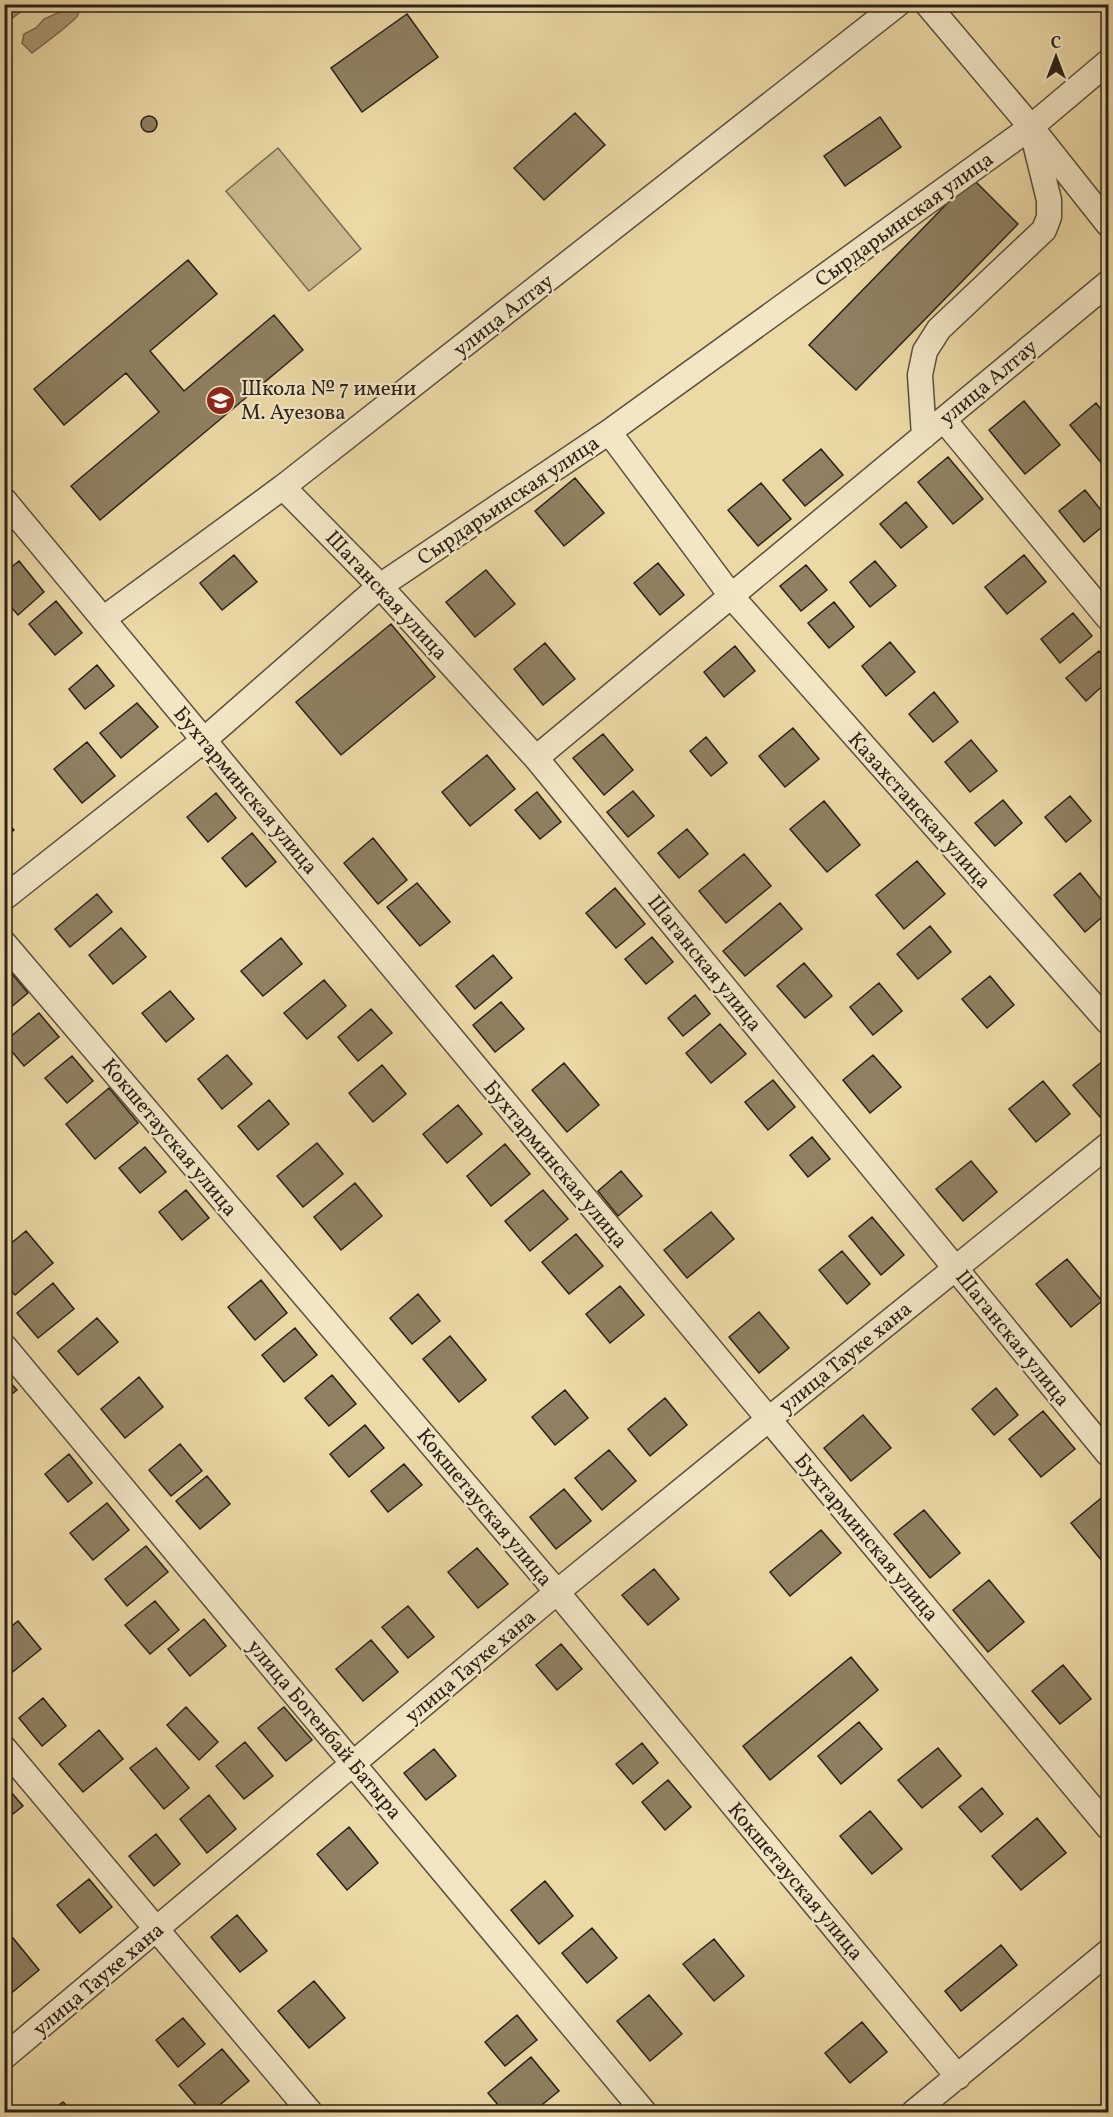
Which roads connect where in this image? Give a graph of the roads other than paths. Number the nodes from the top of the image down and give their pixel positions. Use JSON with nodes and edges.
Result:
{"nodes":[{"id":1,"x":898,"y":4,"type":"edge"},
{"id":2,"x":927,"y":4,"type":"edge"},
{"id":3,"x":1108,"y":62,"type":"edge"},
{"id":4,"x":1031,"y":127,"type":"junction"},
{"id":5,"x":1108,"y":224,"type":"edge"},
{"id":6,"x":1108,"y":283,"type":"edge"},
{"id":7,"x":944,"y":420,"type":"junction"},
{"id":8,"x":609,"y":432,"type":"junction"},
{"id":9,"x":924,"y":436,"type":"junction"},
{"id":10,"x":283,"y":487,"type":"junction"},
{"id":11,"x":4,"y":500,"type":"edge"},
{"id":12,"x":380,"y":586,"type":"junction"},
{"id":13,"x":732,"y":597,"type":"junction"},
{"id":14,"x":1108,"y":618,"type":"edge"},
{"id":15,"x":103,"y":619,"type":"junction"},
{"id":16,"x":204,"y":740,"type":"junction"},
{"id":17,"x":536,"y":758,"type":"junction"},
{"id":18,"x":4,"y":898,"type":"edge"},
{"id":19,"x":4,"y":943,"type":"edge"},
{"id":20,"x":1108,"y":1022,"type":"edge"},
{"id":21,"x":1108,"y":1145,"type":"edge"},
{"id":22,"x":956,"y":1268,"type":"junction"},
{"id":23,"x":4,"y":1346,"type":"edge"},
{"id":24,"x":768,"y":1419,"type":"junction"},
{"id":25,"x":1108,"y":1454,"type":"edge"},
{"id":26,"x":557,"y":1592,"type":"junction"},
{"id":27,"x":4,"y":1748,"type":"edge"},
{"id":28,"x":354,"y":1764,"type":"junction"},
{"id":29,"x":1108,"y":1827,"type":"edge"},
{"id":30,"x":157,"y":1930,"type":"junction"},
{"id":31,"x":1108,"y":1952,"type":"edge"},
{"id":32,"x":4,"y":2057,"type":"edge"},
{"id":33,"x":958,"y":2078,"type":"junction"},
{"id":34,"x":310,"y":2112,"type":"edge"},
{"id":35,"x":644,"y":2112,"type":"edge"},
{"id":36,"x":914,"y":2112,"type":"edge"}],
"edges":[{"from":1,"to":10,"type":"street","name":"улица Алтау"},
{"from":2,"to":4,"type":"street"},
{"from":3,"to":4,"type":"street"},
{"from":4,"to":5,"type":"street"},
{"from":4,"to":8,"type":"street","name":"Сырдарьинская улица"},
{"from":4,"to":9,"type":"street"},
{"from":6,"to":7,"type":"street","name":"улица Алтау"},
{"from":7,"to":9,"type":"street","name":"улица Алтау"},
{"from":7,"to":14,"type":"street"},
{"from":8,"to":12,"type":"street","name":"Сырдарьинская улица"},
{"from":8,"to":13,"type":"street","name":"Казахстанская улица"},
{"from":9,"to":13,"type":"street","name":"улица Алтау"},
{"from":10,"to":12,"type":"street","name":"Шаганская улица"},
{"from":10,"to":15,"type":"street","name":"улица Алтау"},
{"from":11,"to":15,"type":"street","name":"Бухтарминская улица"},
{"from":12,"to":16,"type":"street","name":"Сырдарьинская улица"},
{"from":12,"to":17,"type":"street","name":"Шаганская улица"},
{"from":13,"to":17,"type":"street","name":"улица Алтау"},
{"from":13,"to":20,"type":"street","name":"Казахстанская улица"},
{"from":15,"to":16,"type":"street","name":"Бухтарминская улица"},
{"from":16,"to":18,"type":"street","name":"Сырдарьинская улица"},
{"from":16,"to":24,"type":"street","name":"Бухтарминская улица"},
{"from":17,"to":22,"type":"street","name":"Шаганская улица"},
{"from":19,"to":26,"type":"street","name":"Кокшетауская улица"},
{"from":21,"to":22,"type":"street","name":"улица Тауке хана"},
{"from":22,"to":24,"type":"street","name":"улица Тауке хана"},
{"from":22,"to":25,"type":"street","name":"Шаганская улица"},
{"from":23,"to":28,"type":"street","name":"улица Богенбай Батыра"},
{"from":24,"to":26,"type":"street","name":"улица Тауке хана"},
{"from":24,"to":29,"type":"street","name":"Бухтарминская улица"},
{"from":26,"to":28,"type":"street","name":"улица Тауке хана"},
{"from":26,"to":33,"type":"street","name":"Кокшетауская улица"},
{"from":27,"to":30,"type":"street"},
{"from":28,"to":30,"type":"street","name":"улица Тауке хана"},
{"from":28,"to":35,"type":"street","name":"улица Богенбай Батыра"},
{"from":30,"to":32,"type":"street","name":"улица Тауке хана"},
{"from":30,"to":34,"type":"street"},
{"from":31,"to":33,"type":"street"},
{"from":33,"to":36,"type":"street"}]}
